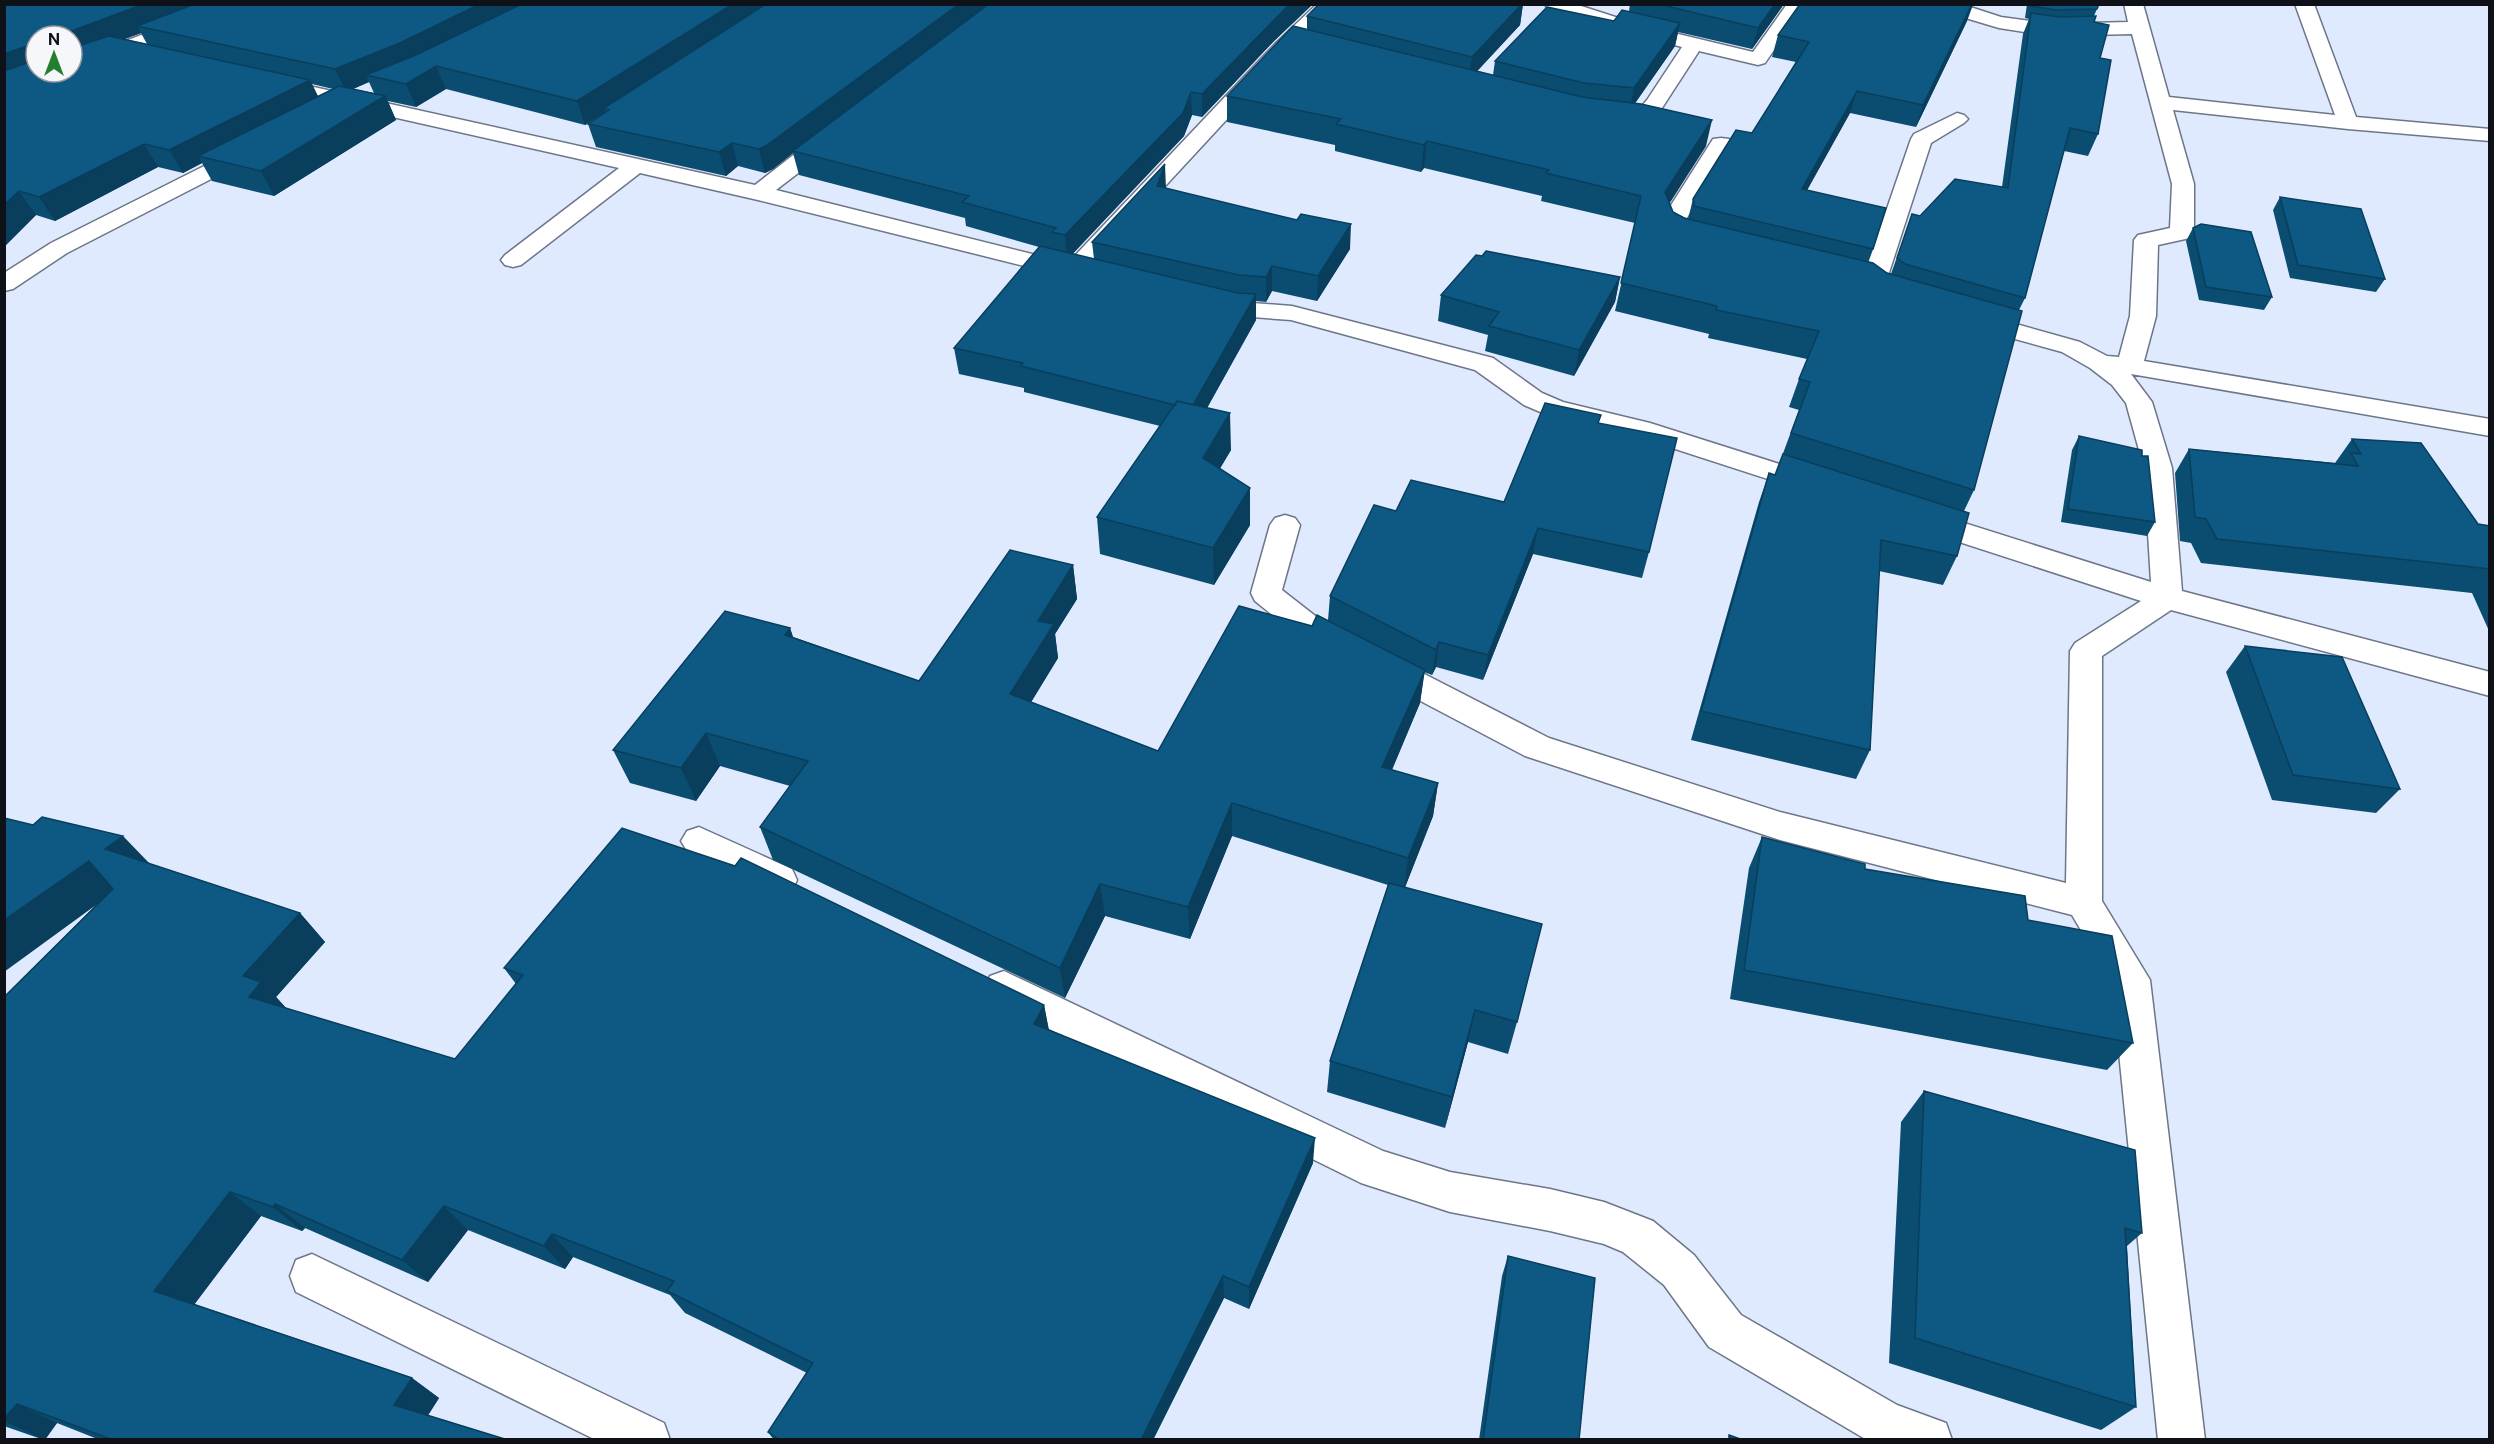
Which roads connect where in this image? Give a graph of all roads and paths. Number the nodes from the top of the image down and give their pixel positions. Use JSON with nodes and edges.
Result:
{"nodes":[{"id":1,"x":243,"y":4,"type":"edge"},
{"id":2,"x":1329,"y":4,"type":"edge"},
{"id":3,"x":1554,"y":4,"type":"edge"},
{"id":4,"x":1797,"y":4,"type":"edge"},
{"id":5,"x":1939,"y":4,"type":"edge"},
{"id":6,"x":2133,"y":4,"type":"edge"},
{"id":7,"x":2304,"y":4,"type":"edge"},
{"id":8,"x":1538,"y":21,"type":"edge"},
{"id":9,"x":2140,"y":28,"type":"junction"},
{"id":10,"x":1288,"y":42,"type":"junction"},
{"id":11,"x":1694,"y":44,"type":"junction"},
{"id":12,"x":1311,"y":48,"type":"edge"},
{"id":13,"x":122,"y":50,"type":"junction"},
{"id":14,"x":156,"y":58,"type":"edge"},
{"id":15,"x":84,"y":64,"type":"edge"},
{"id":16,"x":257,"y":81,"type":"edge"},
{"id":17,"x":378,"y":88,"type":"edge"},
{"id":18,"x":347,"y":101,"type":"junction"},
{"id":19,"x":2160,"y":102,"type":"junction"},
{"id":20,"x":316,"y":117,"type":"edge"},
{"id":21,"x":1590,"y":117,"type":"edge"},
{"id":22,"x":1957,"y":119,"type":"dead end"},
{"id":23,"x":2348,"y":123,"type":"junction"},
{"id":24,"x":849,"y":124,"type":"edge"},
{"id":25,"x":2490,"y":135,"type":"edge"},
{"id":26,"x":586,"y":136,"type":"edge"},
{"id":27,"x":264,"y":143,"type":"edge"},
{"id":28,"x":1720,"y":144,"type":"dead end"},
{"id":29,"x":566,"y":148,"type":"junction"},
{"id":30,"x":637,"y":165,"type":"junction"},
{"id":31,"x":759,"y":192,"type":"junction"},
{"id":32,"x":1721,"y":247,"type":"edge"},
{"id":33,"x":513,"y":260,"type":"dead end"},
{"id":34,"x":1073,"y":272,"type":"junction"},
{"id":35,"x":1095,"y":276,"type":"edge"},
{"id":36,"x":4,"y":284,"type":"edge"},
{"id":37,"x":1195,"y":299,"type":"edge"},
{"id":38,"x":2114,"y":364,"type":"junction"},
{"id":39,"x":2490,"y":428,"type":"edge"},
{"id":40,"x":1841,"y":494,"type":"edge"},
{"id":41,"x":1898,"y":512,"type":"edge"},
{"id":42,"x":1285,"y":525,"type":"dead end"},
{"id":43,"x":2167,"y":598,"type":"junction"},
{"id":44,"x":2490,"y":684,"type":"edge"},
{"id":45,"x":699,"y":841,"type":"dead end"},
{"id":46,"x":816,"y":897,"type":"edge"},
{"id":47,"x":2084,"y":903,"type":"junction"},
{"id":48,"x":976,"y":975,"type":"edge"},
{"id":49,"x":312,"y":1276,"type":"dead end"},
{"id":50,"x":647,"y":1440,"type":"edge"},
{"id":51,"x":1929,"y":1440,"type":"edge"},
{"id":52,"x":2182,"y":1440,"type":"edge"}],
"edges":[{"from":1,"to":13,"type":"street"},
{"from":2,"to":10,"type":"street"},
{"from":3,"to":8,"type":"street"},
{"from":3,"to":11,"type":"street"},
{"from":4,"to":11,"type":"street"},
{"from":5,"to":9,"type":"street"},
{"from":6,"to":9,"type":"street"},
{"from":7,"to":23,"type":"street"},
{"from":9,"to":19,"type":"street"},
{"from":10,"to":12,"type":"street"},
{"from":10,"to":34,"type":"street"},
{"from":11,"to":21,"type":"street"},
{"from":13,"to":14,"type":"street"},
{"from":13,"to":15,"type":"street"},
{"from":16,"to":18,"type":"street"},
{"from":17,"to":18,"type":"street"},
{"from":18,"to":20,"type":"street"},
{"from":18,"to":29,"type":"street"},
{"from":19,"to":23,"type":"street"},
{"from":19,"to":38,"type":"street"},
{"from":22,"to":38,"type":"street"},
{"from":23,"to":25,"type":"street"},
{"from":24,"to":31,"type":"street"},
{"from":26,"to":29,"type":"street"},
{"from":27,"to":36,"type":"street"},
{"from":28,"to":32,"type":"street"},
{"from":29,"to":30,"type":"street"},
{"from":30,"to":31,"type":"street"},
{"from":30,"to":33,"type":"street"},
{"from":31,"to":34,"type":"street"},
{"from":34,"to":35,"type":"street"},
{"from":37,"to":40,"type":"street"},
{"from":38,"to":39,"type":"street"},
{"from":38,"to":43,"type":"street"},
{"from":41,"to":43,"type":"street"},
{"from":42,"to":47,"type":"street"},
{"from":43,"to":44,"type":"street"},
{"from":43,"to":47,"type":"street"},
{"from":45,"to":46,"type":"street"},
{"from":47,"to":52,"type":"street"},
{"from":48,"to":51,"type":"street"},
{"from":49,"to":50,"type":"street"}]}
